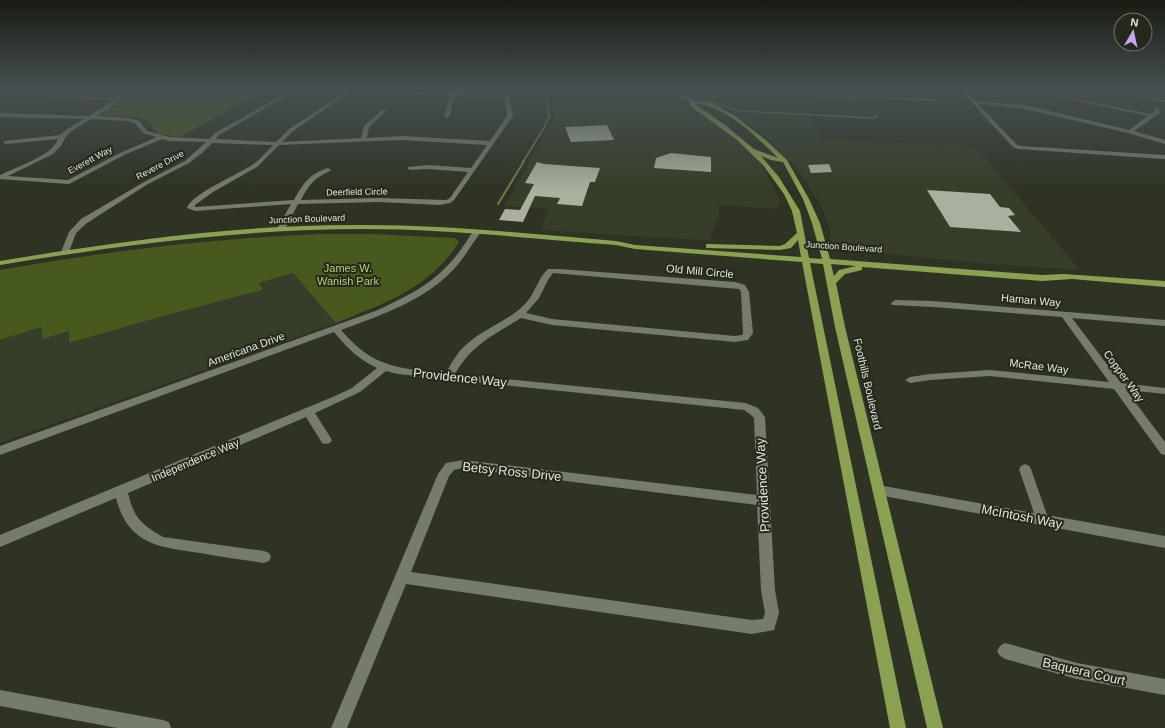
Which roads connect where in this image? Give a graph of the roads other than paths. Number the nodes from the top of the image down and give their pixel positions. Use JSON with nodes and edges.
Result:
{"nodes":[{"id":1,"x":80,"y":124,"type":"edge"},
{"id":2,"x":139,"y":124,"type":"edge"},
{"id":3,"x":235,"y":124,"type":"edge"},
{"id":4,"x":300,"y":124,"type":"edge"},
{"id":5,"x":369,"y":124,"type":"edge"},
{"id":6,"x":504,"y":124,"type":"edge"},
{"id":7,"x":721,"y":124,"type":"edge"},
{"id":8,"x":742,"y":124,"type":"edge"},
{"id":9,"x":994,"y":124,"type":"edge"},
{"id":10,"x":1095,"y":124,"type":"edge"},
{"id":11,"x":1142,"y":124,"type":"edge"},
{"id":12,"x":1130,"y":132,"type":"junction"},
{"id":13,"x":62,"y":137,"type":"junction"},
{"id":14,"x":160,"y":138,"type":"junction"},
{"id":15,"x":364,"y":140,"type":"junction"},
{"id":16,"x":209,"y":141,"type":"junction"},
{"id":17,"x":6,"y":142,"type":"dead end"},
{"id":18,"x":1165,"y":142,"type":"edge"},
{"id":19,"x":491,"y":143,"type":"junction"},
{"id":20,"x":278,"y":144,"type":"junction"},
{"id":21,"x":753,"y":150,"type":"junction"},
{"id":22,"x":1165,"y":156,"type":"edge"},
{"id":23,"x":785,"y":161,"type":"junction"},
{"id":24,"x":763,"y":162,"type":"junction"},
{"id":25,"x":410,"y":168,"type":"dead end"},
{"id":26,"x":328,"y":170,"type":"dead end"},
{"id":27,"x":472,"y":170,"type":"junction"},
{"id":28,"x":792,"y":175,"type":"junction"},
{"id":29,"x":0,"y":177,"type":"edge"},
{"id":30,"x":295,"y":203,"type":"junction"},
{"id":31,"x":281,"y":229,"type":"junction"},
{"id":32,"x":477,"y":232,"type":"junction"},
{"id":33,"x":801,"y":233,"type":"junction"},
{"id":34,"x":616,"y":243,"type":"junction"},
{"id":35,"x":705,"y":246,"type":"junction"},
{"id":36,"x":65,"y":252,"type":"junction"},
{"id":37,"x":806,"y":257,"type":"junction"},
{"id":38,"x":826,"y":259,"type":"junction"},
{"id":39,"x":0,"y":263,"type":"edge"},
{"id":40,"x":879,"y":266,"type":"junction"},
{"id":41,"x":1070,"y":277,"type":"junction"},
{"id":42,"x":832,"y":283,"type":"junction"},
{"id":43,"x":1165,"y":284,"type":"edge"},
{"id":44,"x":895,"y":303,"type":"dead end"},
{"id":45,"x":520,"y":314,"type":"junction"},
{"id":46,"x":1065,"y":315,"type":"junction"},
{"id":47,"x":1165,"y":323,"type":"edge"},
{"id":48,"x":336,"y":329,"type":"junction"},
{"id":49,"x":384,"y":367,"type":"junction"},
{"id":50,"x":449,"y":376,"type":"junction"},
{"id":51,"x":910,"y":380,"type":"dead end"},
{"id":52,"x":1118,"y":386,"type":"junction"},
{"id":53,"x":1165,"y":391,"type":"edge"},
{"id":54,"x":309,"y":412,"type":"junction"},
{"id":55,"x":326,"y":440,"type":"dead end"},
{"id":56,"x":0,"y":451,"type":"edge"},
{"id":57,"x":1165,"y":451,"type":"edge"},
{"id":58,"x":1025,"y":469,"type":"dead end"},
{"id":59,"x":878,"y":490,"type":"junction"},
{"id":60,"x":121,"y":491,"type":"junction"},
{"id":61,"x":762,"y":501,"type":"junction"},
{"id":62,"x":1042,"y":519,"type":"junction"},
{"id":63,"x":0,"y":541,"type":"edge"},
{"id":64,"x":1165,"y":542,"type":"edge"},
{"id":65,"x":264,"y":557,"type":"dead end"},
{"id":66,"x":403,"y":577,"type":"junction"},
{"id":67,"x":1005,"y":651,"type":"dead end"},
{"id":68,"x":1165,"y":687,"type":"edge"},
{"id":69,"x":0,"y":698,"type":"edge"},
{"id":70,"x":163,"y":728,"type":"edge"},
{"id":71,"x":339,"y":728,"type":"edge"},
{"id":72,"x":898,"y":728,"type":"edge"},
{"id":73,"x":935,"y":728,"type":"edge"}],
"edges":[{"from":1,"to":13,"type":"street"},
{"from":2,"to":14,"type":"street"},
{"from":3,"to":16,"type":"street","name":"Revere Drive"},
{"from":4,"to":20,"type":"street","name":"Deerfield Circle"},
{"from":5,"to":15,"type":"street"},
{"from":6,"to":19,"type":"street","name":"Deerfield Circle"},
{"from":7,"to":21,"type":"main road","name":"Foothills Boulevard"},
{"from":8,"to":23,"type":"main road","name":"Foothills Boulevard"},
{"from":9,"to":22,"type":"street"},
{"from":10,"to":12,"type":"street"},
{"from":11,"to":12,"type":"street"},
{"from":12,"to":18,"type":"street"},
{"from":13,"to":17,"type":"street"},
{"from":13,"to":29,"type":"street"},
{"from":14,"to":16,"type":"street"},
{"from":14,"to":29,"type":"street","name":"Everett Way"},
{"from":15,"to":19,"type":"street"},
{"from":15,"to":20,"type":"street"},
{"from":16,"to":20,"type":"street"},
{"from":16,"to":36,"type":"street","name":"Revere Drive"},
{"from":19,"to":27,"type":"street","name":"Deerfield Circle"},
{"from":20,"to":30,"type":"street","name":"Deerfield Circle"},
{"from":21,"to":23,"type":"main road"},
{"from":21,"to":24,"type":"main road","name":"Foothills Boulevard"},
{"from":23,"to":28,"type":"main road","name":"Foothills Boulevard"},
{"from":24,"to":28,"type":"main road"},
{"from":24,"to":33,"type":"main road","name":"Foothills Boulevard"},
{"from":25,"to":27,"type":"street"},
{"from":26,"to":30,"type":"street"},
{"from":27,"to":30,"type":"street","name":"Deerfield Circle"},
{"from":28,"to":38,"type":"main road","name":"Foothills Boulevard"},
{"from":30,"to":31,"type":"street"},
{"from":31,"to":32,"type":"main road","name":"Junction Boulevard"},
{"from":31,"to":36,"type":"main road","name":"Junction Boulevard"},
{"from":32,"to":34,"type":"main road","name":"Junction Boulevard"},
{"from":32,"to":48,"type":"street","name":"Americana Drive"},
{"from":33,"to":35,"type":"main road"},
{"from":33,"to":37,"type":"main road","name":"Foothills Boulevard"},
{"from":34,"to":35,"type":"main road","name":"Junction Boulevard"},
{"from":34,"to":37,"type":"main road","name":"Junction Boulevard"},
{"from":35,"to":37,"type":"main road","name":"Junction Boulevard"},
{"from":36,"to":39,"type":"main road","name":"Junction Boulevard"},
{"from":37,"to":38,"type":"main road","name":"Junction Boulevard"},
{"from":37,"to":72,"type":"main road","name":"Foothills Boulevard"},
{"from":38,"to":40,"type":"main road","name":"Junction Boulevard"},
{"from":38,"to":41,"type":"main road","name":"Junction Boulevard"},
{"from":38,"to":42,"type":"main road","name":"Foothills Boulevard"},
{"from":40,"to":41,"type":"main road","name":"Junction Boulevard"},
{"from":40,"to":42,"type":"main road"},
{"from":41,"to":43,"type":"main road","name":"Junction Boulevard"},
{"from":42,"to":59,"type":"main road","name":"Foothills Boulevard"},
{"from":44,"to":46,"type":"street","name":"Haman Way"},
{"from":45,"to":45,"type":"street","name":"Old Mill Circle"},
{"from":45,"to":50,"type":"street","name":"Old Mill Circle"},
{"from":46,"to":47,"type":"street","name":"Haman Way"},
{"from":46,"to":52,"type":"street","name":"Copper Way"},
{"from":48,"to":49,"type":"street","name":"Providence Way"},
{"from":48,"to":56,"type":"street","name":"Americana Drive"},
{"from":49,"to":50,"type":"street","name":"Providence Way"},
{"from":49,"to":54,"type":"street","name":"Independence Way"},
{"from":50,"to":61,"type":"street","name":"Providence Way"},
{"from":51,"to":52,"type":"street","name":"McRae Way"},
{"from":52,"to":53,"type":"street","name":"McRae Way"},
{"from":52,"to":57,"type":"street","name":"Copper Way"},
{"from":54,"to":55,"type":"street"},
{"from":54,"to":60,"type":"street","name":"Independence Way"},
{"from":58,"to":62,"type":"street"},
{"from":59,"to":62,"type":"street","name":"McIntosh Way"},
{"from":59,"to":73,"type":"main road","name":"Foothills Boulevard"},
{"from":60,"to":63,"type":"street","name":"Independence Way"},
{"from":60,"to":65,"type":"street"},
{"from":61,"to":66,"type":"street","name":"Betsy Ross Drive"},
{"from":61,"to":66,"type":"street","name":"Providence Way"},
{"from":62,"to":64,"type":"street","name":"McIntosh Way"},
{"from":66,"to":71,"type":"street","name":"Betsy Ross Drive"},
{"from":67,"to":68,"type":"street","name":"Baquera Court"},
{"from":69,"to":70,"type":"street"}]}
